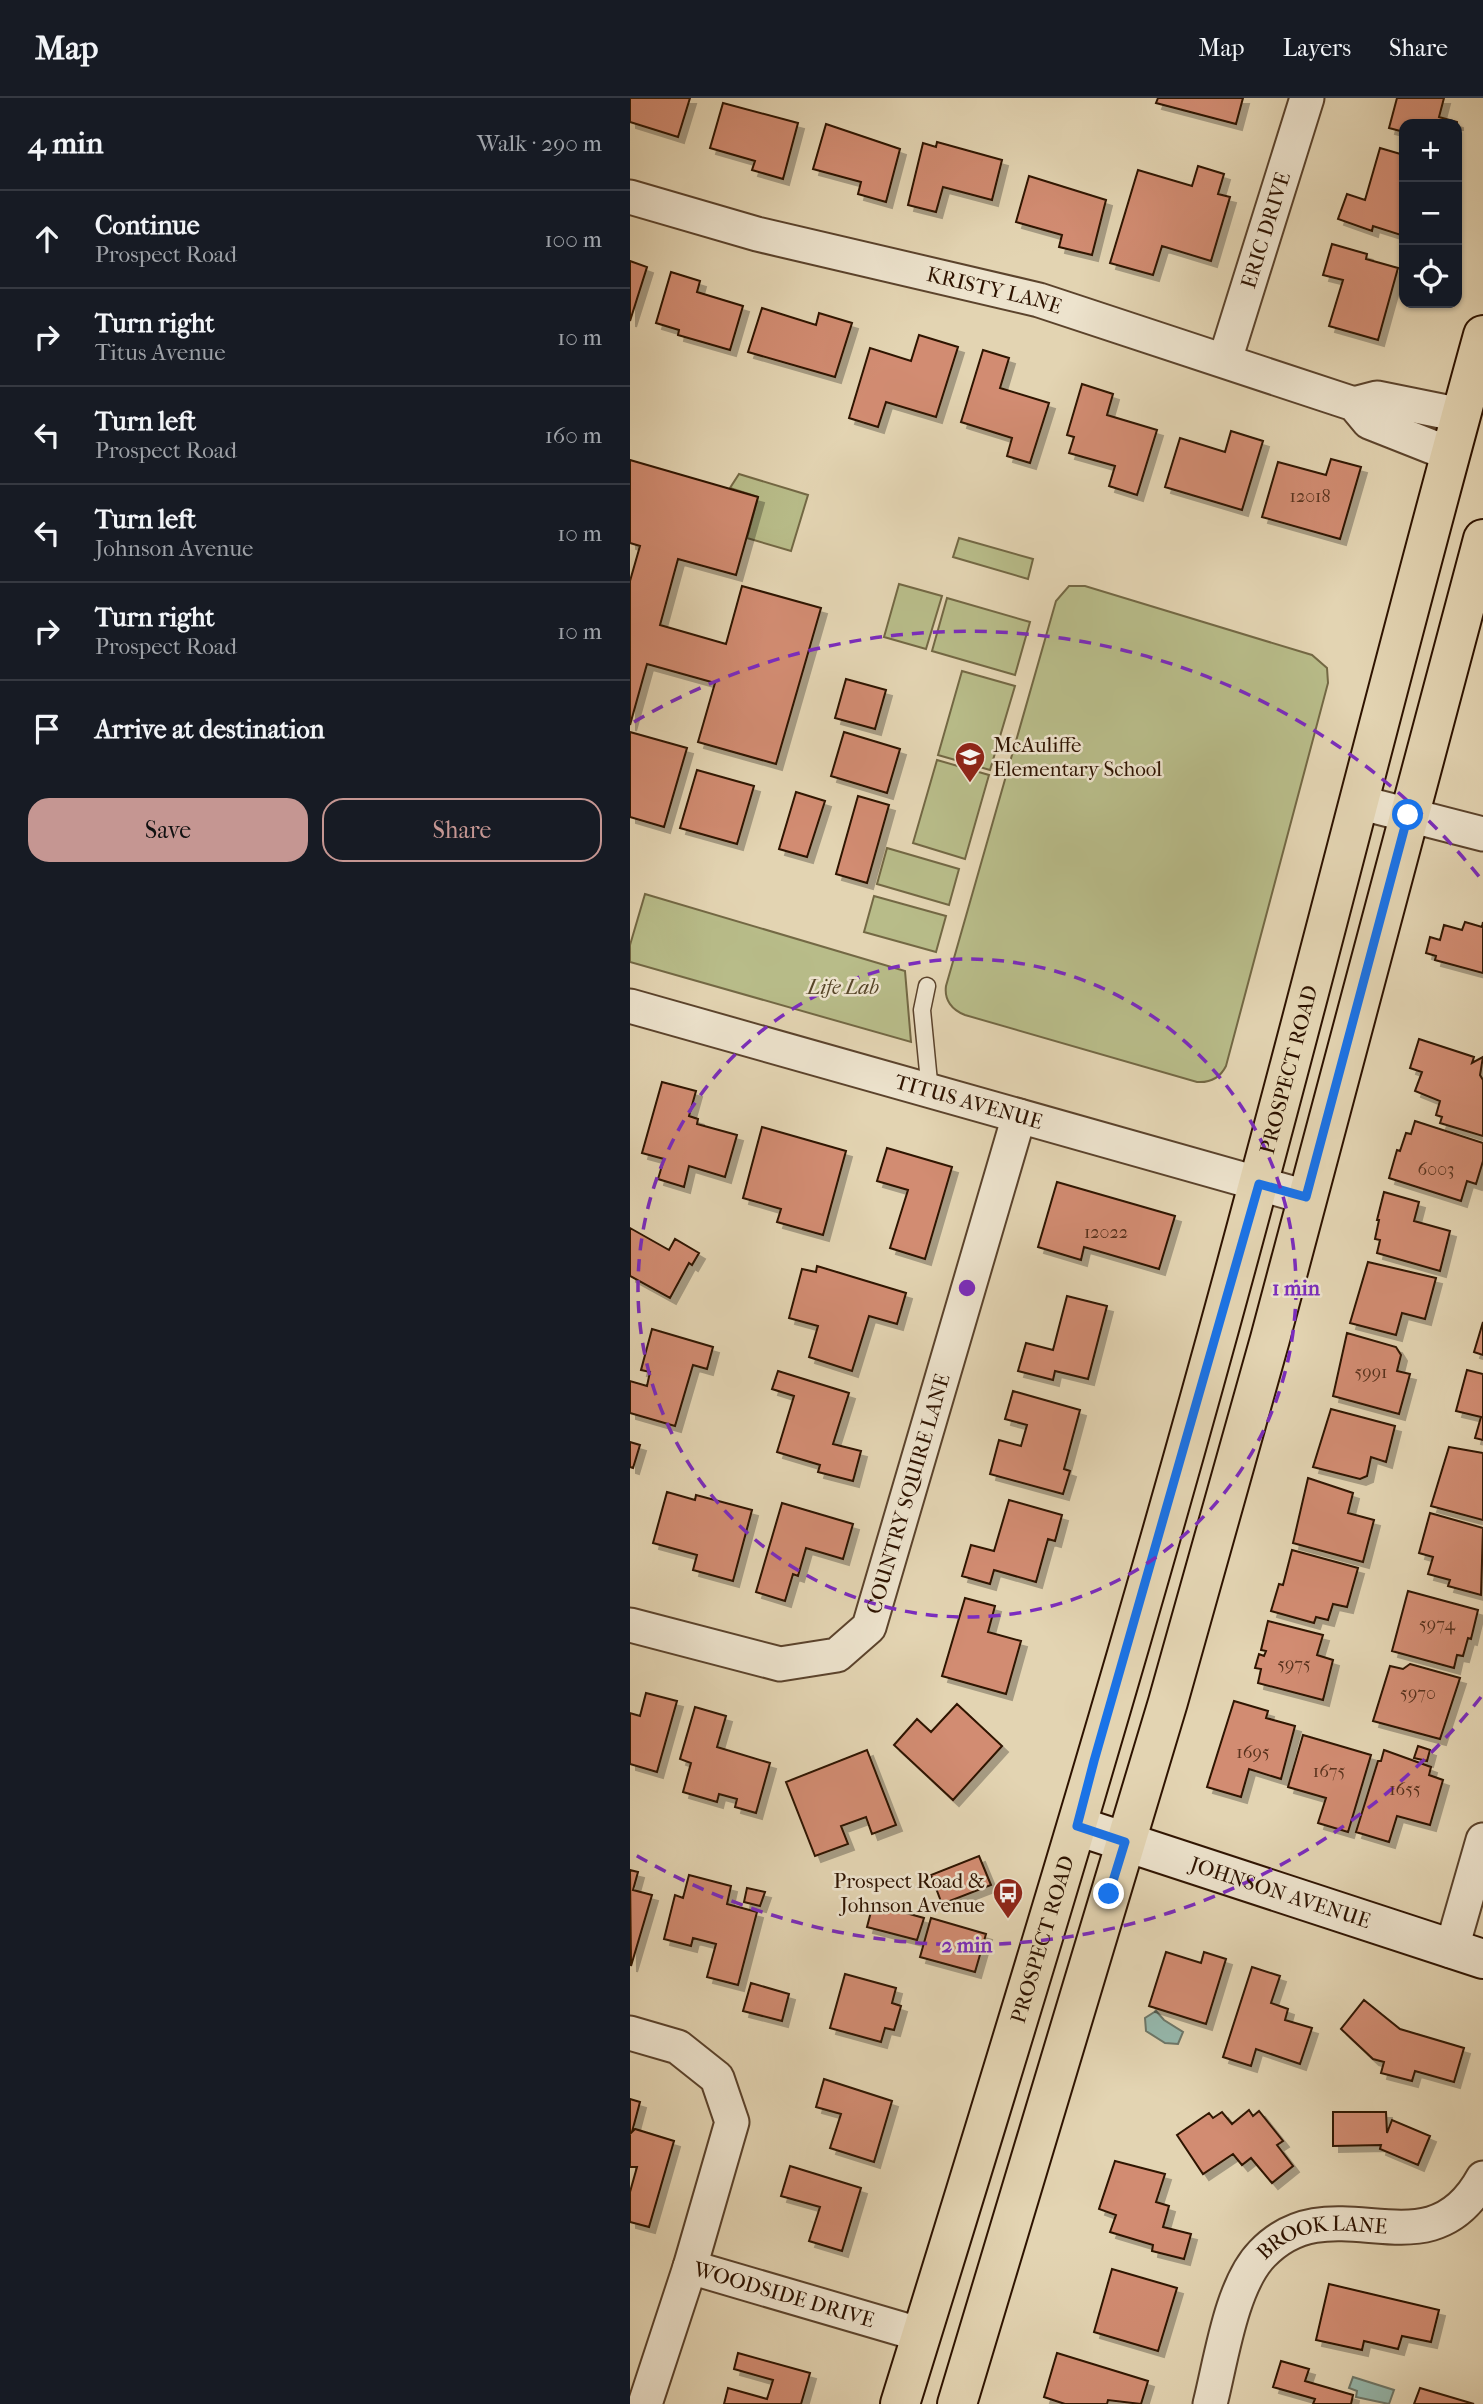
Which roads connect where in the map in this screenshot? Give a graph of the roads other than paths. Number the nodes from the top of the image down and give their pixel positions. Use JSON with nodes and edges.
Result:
{"nodes":[{"id":1,"x":1307,"y":98,"type":"edge"},
{"id":2,"x":630,"y":197,"type":"edge"},
{"id":3,"x":1483,"y":335,"type":"edge"},
{"id":4,"x":1226,"y":360,"type":"junction"},
{"id":5,"x":1354,"y":404,"type":"junction"},
{"id":6,"x":1461,"y":415,"type":"junction"},
{"id":7,"x":1450,"y":454,"type":"junction"},
{"id":8,"x":1483,"y":539,"type":"edge"},
{"id":9,"x":1358,"y":802,"type":"junction"},
{"id":10,"x":1408,"y":815,"type":"junction"},
{"id":11,"x":1483,"y":834,"type":"edge"},
{"id":12,"x":927,"y":986,"type":"dead end"},
{"id":13,"x":630,"y":1006,"type":"edge"},
{"id":14,"x":930,"y":1092,"type":"junction"},
{"id":15,"x":1019,"y":1116,"type":"junction"},
{"id":16,"x":1259,"y":1184,"type":"junction"},
{"id":17,"x":1306,"y":1197,"type":"junction"},
{"id":18,"x":630,"y":1625,"type":"edge"},
{"id":19,"x":1077,"y":1826,"type":"junction"},
{"id":20,"x":1483,"y":1840,"type":"edge"},
{"id":21,"x":1125,"y":1842,"type":"junction"},
{"id":22,"x":1467,"y":1955,"type":"edge"},
{"id":23,"x":630,"y":2033,"type":"edge"},
{"id":24,"x":1483,"y":2178,"type":"edge"},
{"id":25,"x":690,"y":2267,"type":"junction"},
{"id":26,"x":922,"y":2335,"type":"junction"},
{"id":27,"x":645,"y":2404,"type":"edge"},
{"id":28,"x":900,"y":2404,"type":"edge"},
{"id":29,"x":957,"y":2404,"type":"edge"},
{"id":30,"x":1210,"y":2404,"type":"edge"}],
"edges":[{"from":1,"to":4,"type":"street","name":"ERIC DRIVE"},
{"from":2,"to":4,"type":"street","name":"KRISTY LANE"},
{"from":3,"to":6,"type":"main road","name":"PROSPECT ROAD"},
{"from":4,"to":5,"type":"street","name":"KRISTY LANE"},
{"from":5,"to":6,"type":"street","name":"KRISTY LANE"},
{"from":5,"to":7,"type":"street","name":"KRISTY LANE"},
{"from":6,"to":7,"type":"main road","name":"PROSPECT ROAD"},
{"from":7,"to":9,"type":"main road","name":"PROSPECT ROAD"},
{"from":8,"to":10,"type":"main road"},
{"from":9,"to":10,"type":"street"},
{"from":9,"to":16,"type":"main road","name":"PROSPECT ROAD"},
{"from":10,"to":11,"type":"street"},
{"from":10,"to":17,"type":"main road"},
{"from":12,"to":14,"type":"lane"},
{"from":13,"to":14,"type":"street","name":"TITUS AVENUE"},
{"from":14,"to":15,"type":"street","name":"TITUS AVENUE"},
{"from":15,"to":16,"type":"street","name":"TITUS AVENUE"},
{"from":15,"to":18,"type":"street","name":"COUNTRY SQUIRE LANE"},
{"from":16,"to":17,"type":"street","name":"TITUS AVENUE"},
{"from":16,"to":19,"type":"main road","name":"PROSPECT ROAD"},
{"from":17,"to":21,"type":"main road"},
{"from":19,"to":21,"type":"street","name":"JOHNSON AVENUE"},
{"from":19,"to":26,"type":"main road","name":"PROSPECT ROAD"},
{"from":20,"to":22,"type":"street"},
{"from":21,"to":22,"type":"street","name":"JOHNSON AVENUE"},
{"from":21,"to":29,"type":"main road"},
{"from":23,"to":25,"type":"street","name":"WOODSIDE DRIVE"},
{"from":24,"to":30,"type":"street","name":"BROOK LANE"},
{"from":25,"to":26,"type":"street","name":"WOODSIDE DRIVE"},
{"from":25,"to":27,"type":"street"},
{"from":26,"to":28,"type":"main road","name":"PROSPECT ROAD"}]}
